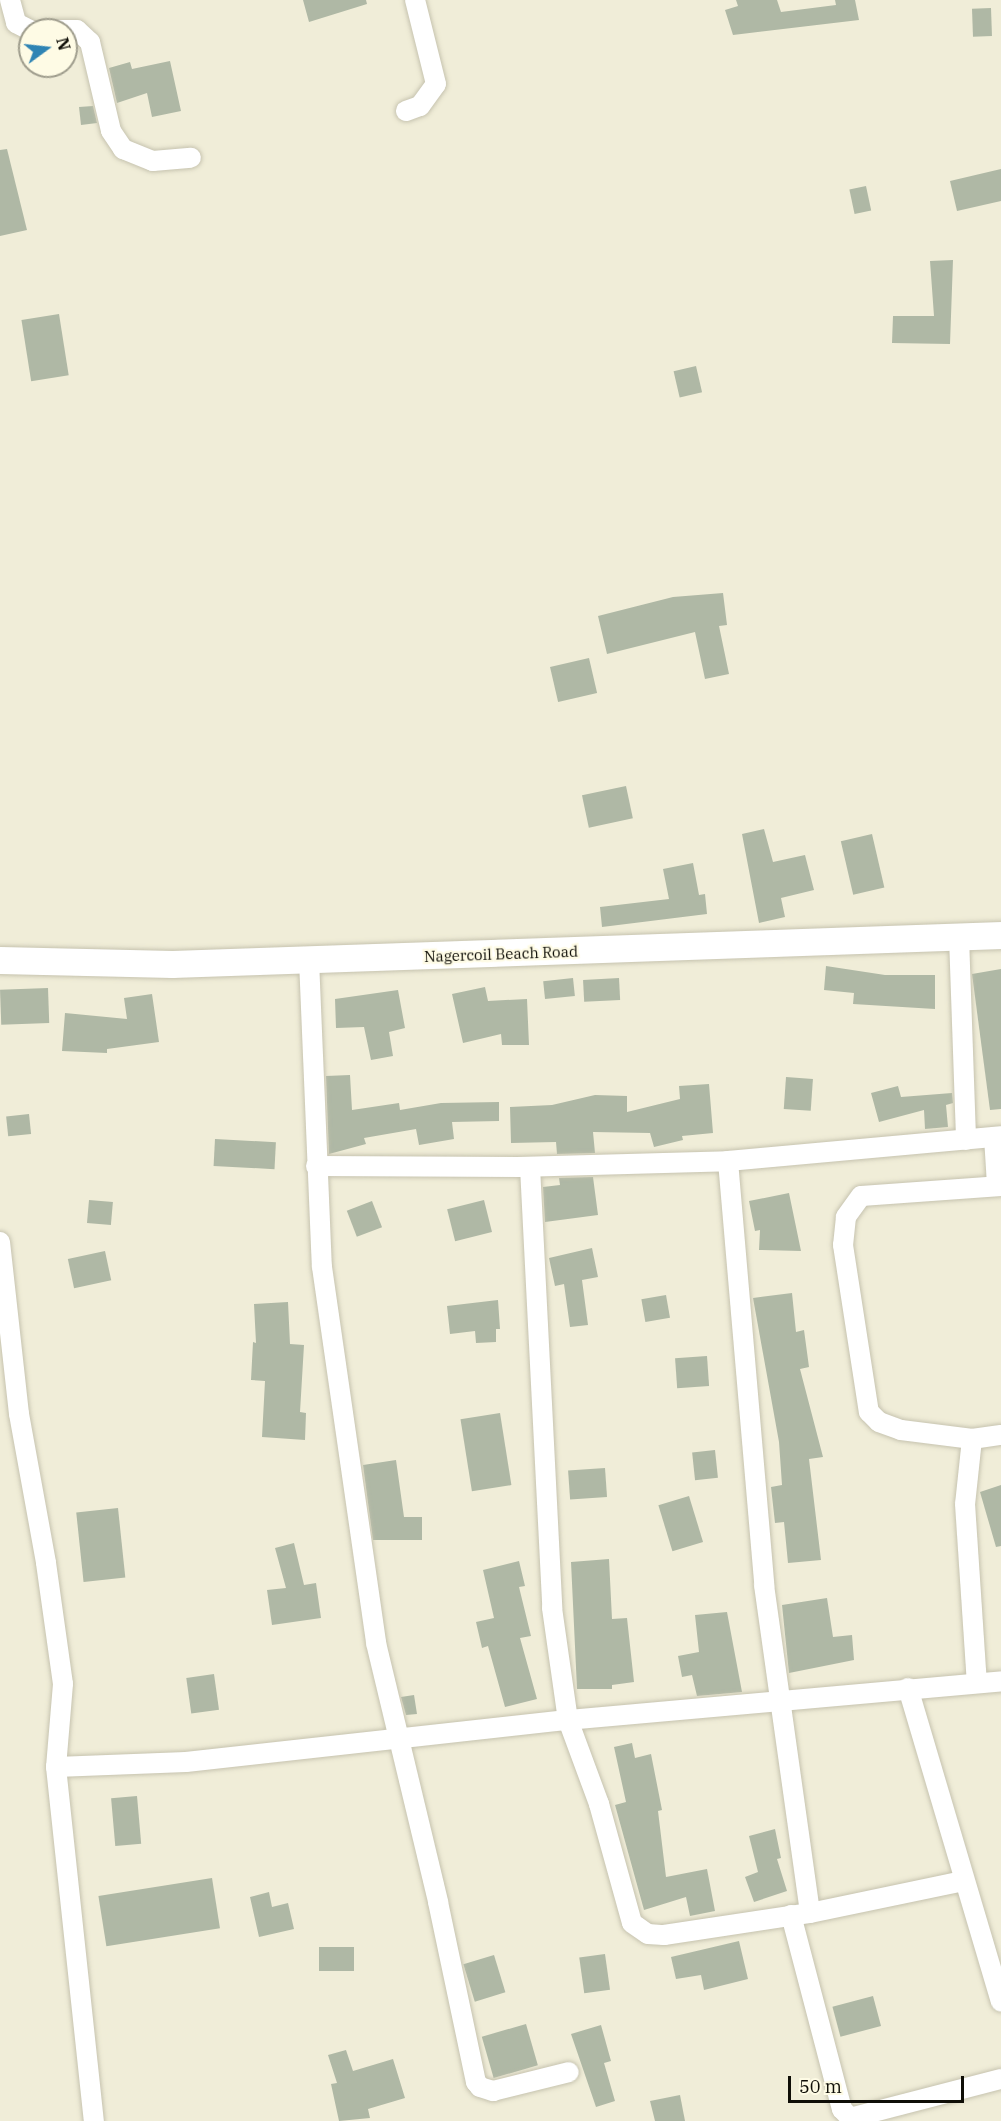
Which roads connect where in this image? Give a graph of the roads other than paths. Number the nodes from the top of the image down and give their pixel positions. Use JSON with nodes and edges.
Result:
{"nodes":[{"id":1,"x":10,"y":0,"type":"edge"},
{"id":2,"x":415,"y":0,"type":"edge"},
{"id":3,"x":18,"y":24,"type":"edge"},
{"id":4,"x":78,"y":31,"type":"edge"},
{"id":5,"x":406,"y":111,"type":"dead end"},
{"id":6,"x":191,"y":158,"type":"dead end"},
{"id":7,"x":1001,"y":935,"type":"edge"},
{"id":8,"x":959,"y":937,"type":"junction"},
{"id":9,"x":0,"y":960,"type":"edge"},
{"id":10,"x":309,"y":960,"type":"junction"},
{"id":11,"x":998,"y":1137,"type":"edge"},
{"id":12,"x":966,"y":1140,"type":"junction"},
{"id":13,"x":728,"y":1161,"type":"junction"},
{"id":14,"x":316,"y":1166,"type":"junction"},
{"id":15,"x":530,"y":1167,"type":"junction"},
{"id":16,"x":999,"y":1186,"type":"edge"},
{"id":17,"x":0,"y":1242,"type":"edge"},
{"id":18,"x":1001,"y":1435,"type":"edge"},
{"id":19,"x":972,"y":1439,"type":"junction"},
{"id":20,"x":1001,"y":1681,"type":"edge"},
{"id":21,"x":977,"y":1683,"type":"junction"},
{"id":22,"x":908,"y":1688,"type":"junction"},
{"id":23,"x":778,"y":1701,"type":"junction"},
{"id":24,"x":568,"y":1720,"type":"junction"},
{"id":25,"x":400,"y":1739,"type":"junction"},
{"id":26,"x":56,"y":1767,"type":"junction"},
{"id":27,"x":963,"y":1881,"type":"junction"},
{"id":28,"x":801,"y":1913,"type":"junction"},
{"id":29,"x":1001,"y":2001,"type":"edge"},
{"id":30,"x":569,"y":2072,"type":"dead end"},
{"id":31,"x":1001,"y":2079,"type":"edge"},
{"id":32,"x":94,"y":2121,"type":"edge"}],
"edges":[{"from":1,"to":3,"type":"street"},
{"from":2,"to":5,"type":"street"},
{"from":4,"to":6,"type":"street"},
{"from":7,"to":8,"type":"main road","name":"Nagercoil Beach Road"},
{"from":8,"to":10,"type":"main road","name":"Nagercoil Beach Road"},
{"from":8,"to":12,"type":"street"},
{"from":9,"to":10,"type":"main road","name":"Nagercoil Beach Road"},
{"from":10,"to":14,"type":"street"},
{"from":11,"to":12,"type":"street"},
{"from":11,"to":16,"type":"street"},
{"from":12,"to":13,"type":"street"},
{"from":13,"to":15,"type":"street"},
{"from":13,"to":23,"type":"street"},
{"from":14,"to":15,"type":"street"},
{"from":14,"to":25,"type":"street"},
{"from":15,"to":24,"type":"street"},
{"from":16,"to":19,"type":"street"},
{"from":17,"to":26,"type":"street"},
{"from":18,"to":19,"type":"street"},
{"from":19,"to":21,"type":"street"},
{"from":20,"to":21,"type":"street"},
{"from":21,"to":22,"type":"street"},
{"from":22,"to":23,"type":"street"},
{"from":22,"to":27,"type":"street"},
{"from":23,"to":24,"type":"street"},
{"from":23,"to":28,"type":"street"},
{"from":24,"to":25,"type":"street"},
{"from":24,"to":28,"type":"street"},
{"from":25,"to":26,"type":"street"},
{"from":25,"to":30,"type":"street"},
{"from":26,"to":32,"type":"street"},
{"from":27,"to":28,"type":"street"},
{"from":27,"to":29,"type":"street"},
{"from":28,"to":31,"type":"street"}]}
